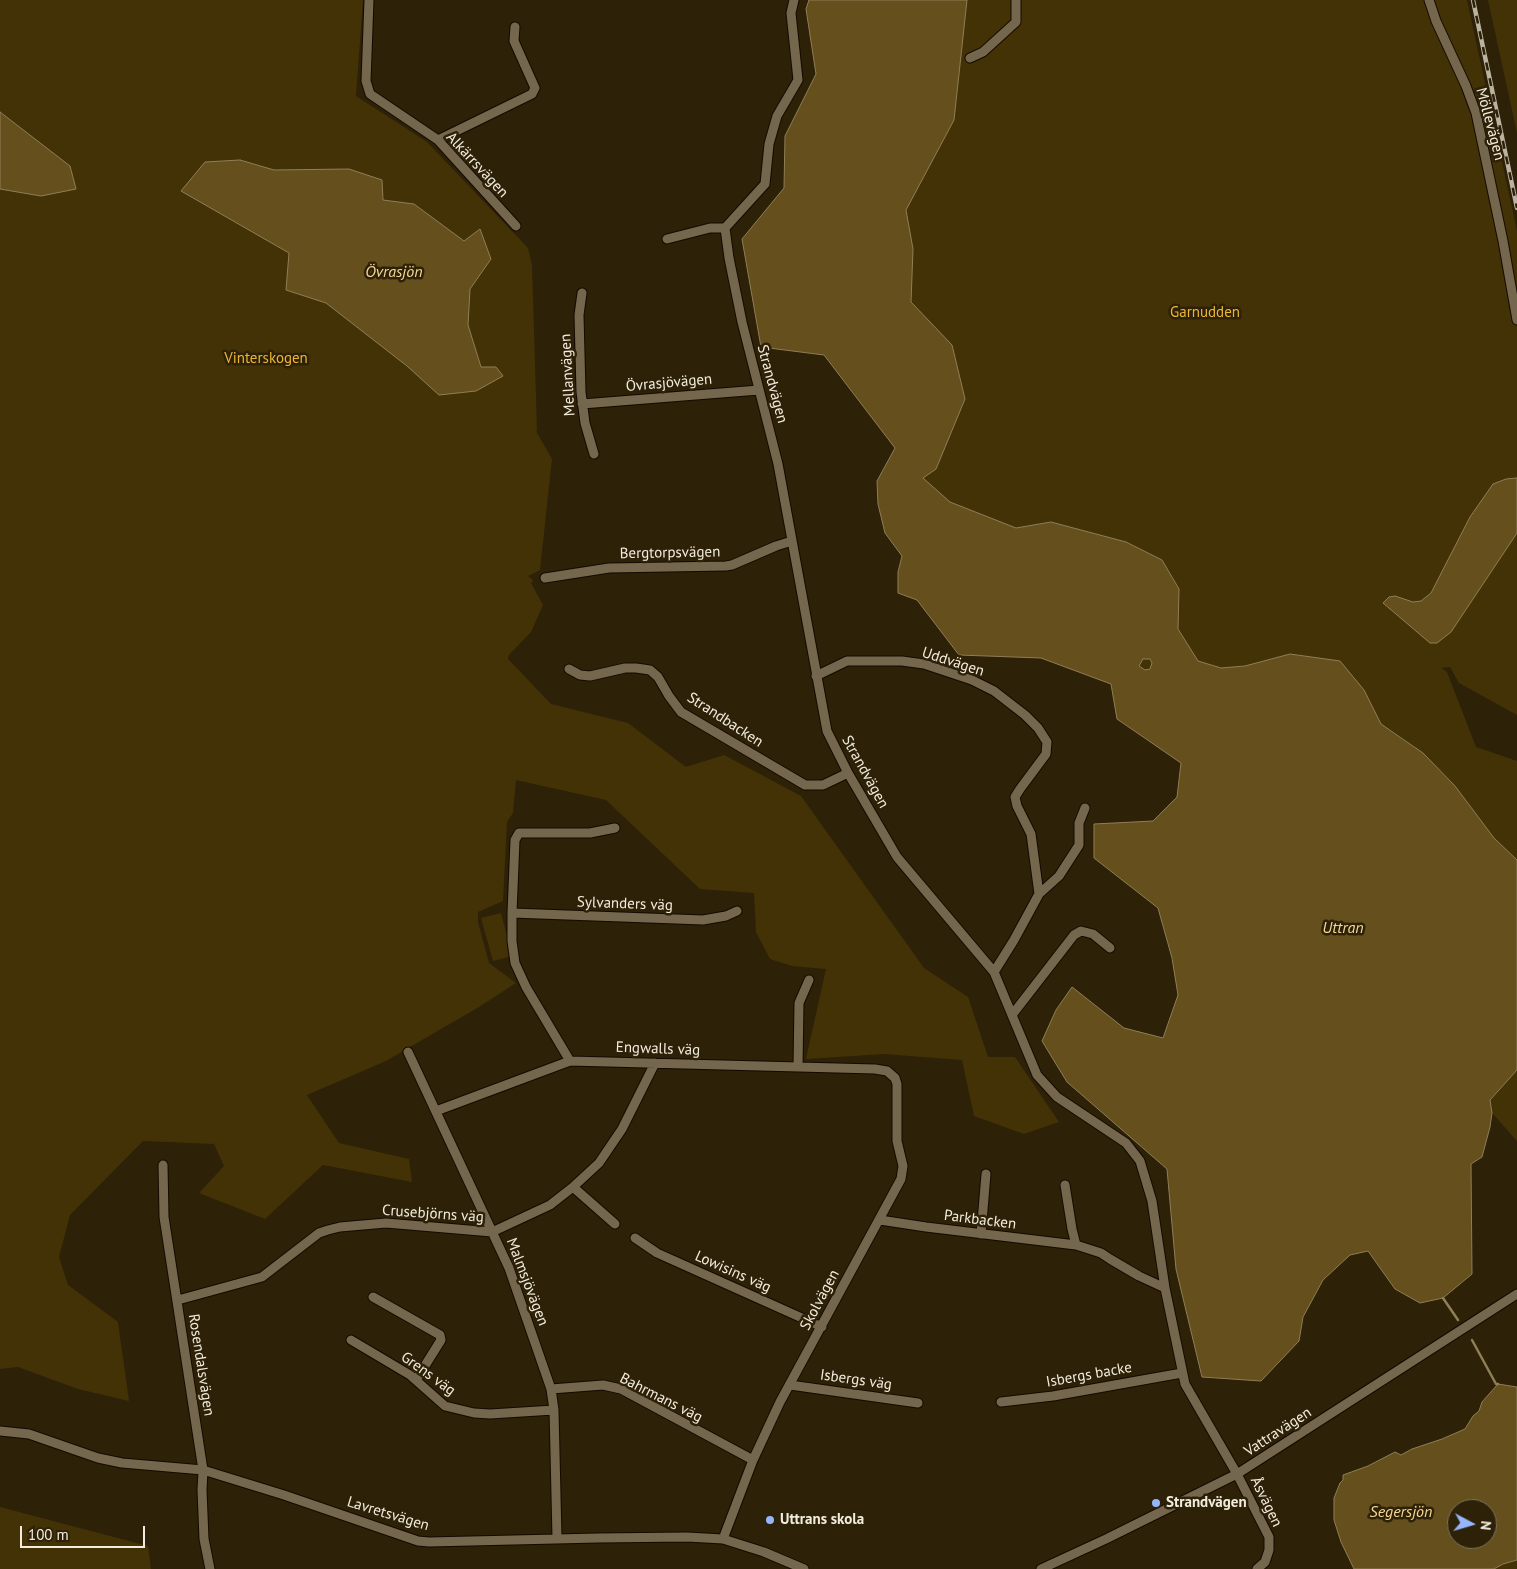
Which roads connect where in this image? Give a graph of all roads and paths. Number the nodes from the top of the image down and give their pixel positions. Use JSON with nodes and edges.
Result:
{"nodes":[{"id":1,"x":368,"y":0,"type":"edge"},
{"id":2,"x":794,"y":0,"type":"edge"},
{"id":3,"x":1016,"y":0,"type":"edge"},
{"id":4,"x":1429,"y":0,"type":"edge"},
{"id":5,"x":514,"y":27,"type":"dead end"},
{"id":6,"x":970,"y":58,"type":"dead end"},
{"id":7,"x":438,"y":140,"type":"junction"},
{"id":8,"x":516,"y":226,"type":"dead end"},
{"id":9,"x":725,"y":228,"type":"junction"},
{"id":10,"x":667,"y":239,"type":"dead end"},
{"id":11,"x":582,"y":293,"type":"dead end"},
{"id":12,"x":1517,"y":320,"type":"edge"},
{"id":13,"x":759,"y":390,"type":"junction"},
{"id":14,"x":582,"y":404,"type":"junction"},
{"id":15,"x":594,"y":454,"type":"dead end"},
{"id":16,"x":792,"y":541,"type":"junction"},
{"id":17,"x":545,"y":578,"type":"dead end"},
{"id":18,"x":569,"y":668,"type":"dead end"},
{"id":19,"x":816,"y":676,"type":"junction"},
{"id":20,"x":848,"y":773,"type":"junction"},
{"id":21,"x":1085,"y":808,"type":"dead end"},
{"id":22,"x":616,"y":828,"type":"dead end"},
{"id":23,"x":1040,"y":894,"type":"junction"},
{"id":24,"x":737,"y":911,"type":"dead end"},
{"id":25,"x":512,"y":913,"type":"junction"},
{"id":26,"x":1110,"y":948,"type":"dead end"},
{"id":27,"x":994,"y":972,"type":"junction"},
{"id":28,"x":809,"y":980,"type":"dead end"},
{"id":29,"x":1012,"y":1015,"type":"junction"},
{"id":30,"x":408,"y":1052,"type":"dead end"},
{"id":31,"x":570,"y":1061,"type":"junction"},
{"id":32,"x":656,"y":1063,"type":"junction"},
{"id":33,"x":798,"y":1068,"type":"junction"},
{"id":34,"x":887,"y":1071,"type":"joint"},
{"id":35,"x":436,"y":1111,"type":"junction"},
{"id":36,"x":163,"y":1164,"type":"dead end"},
{"id":37,"x":986,"y":1174,"type":"dead end"},
{"id":38,"x":1066,"y":1185,"type":"dead end"},
{"id":39,"x":573,"y":1188,"type":"junction"},
{"id":40,"x":880,"y":1220,"type":"junction"},
{"id":41,"x":615,"y":1224,"type":"dead end"},
{"id":42,"x":492,"y":1232,"type":"junction"},
{"id":43,"x":981,"y":1234,"type":"junction"},
{"id":44,"x":635,"y":1238,"type":"dead end"},
{"id":45,"x":1076,"y":1245,"type":"junction"},
{"id":46,"x":1165,"y":1288,"type":"junction"},
{"id":47,"x":1517,"y":1294,"type":"edge"},
{"id":48,"x":373,"y":1297,"type":"dead end"},
{"id":49,"x":178,"y":1300,"type":"junction"},
{"id":50,"x":822,"y":1327,"type":"junction"},
{"id":51,"x":351,"y":1340,"type":"dead end"},
{"id":52,"x":1182,"y":1373,"type":"junction"},
{"id":53,"x":416,"y":1380,"type":"junction"},
{"id":54,"x":790,"y":1385,"type":"junction"},
{"id":55,"x":551,"y":1389,"type":"junction"},
{"id":56,"x":1001,"y":1402,"type":"dead end"},
{"id":57,"x":918,"y":1403,"type":"dead end"},
{"id":58,"x":554,"y":1410,"type":"junction"},
{"id":59,"x":0,"y":1431,"type":"edge"},
{"id":60,"x":753,"y":1460,"type":"junction"},
{"id":61,"x":203,"y":1470,"type":"junction"},
{"id":62,"x":1237,"y":1474,"type":"junction"},
{"id":63,"x":557,"y":1538,"type":"junction"},
{"id":64,"x":723,"y":1539,"type":"junction"},
{"id":65,"x":210,"y":1569,"type":"edge"},
{"id":66,"x":804,"y":1569,"type":"edge"},
{"id":67,"x":1040,"y":1569,"type":"edge"},
{"id":68,"x":1257,"y":1569,"type":"edge"}],
"edges":[{"from":1,"to":7,"type":"street","name":"Alkärrsvägen"},
{"from":2,"to":9,"type":"street"},
{"from":3,"to":6,"type":"street"},
{"from":4,"to":12,"type":"street","name":"Möllevägen"},
{"from":5,"to":7,"type":"street"},
{"from":7,"to":8,"type":"street","name":"Alkärrsvägen"},
{"from":9,"to":10,"type":"street"},
{"from":9,"to":13,"type":"street","name":"Strandvägen"},
{"from":11,"to":14,"type":"street","name":"Mellanvägen"},
{"from":13,"to":14,"type":"street","name":"Övrasjövägen"},
{"from":13,"to":16,"type":"street","name":"Strandvägen"},
{"from":14,"to":15,"type":"street","name":"Mellanvägen"},
{"from":16,"to":17,"type":"street","name":"Bergtorpsvägen"},
{"from":16,"to":19,"type":"street","name":"Strandvägen"},
{"from":18,"to":20,"type":"street","name":"Strandbacken"},
{"from":19,"to":20,"type":"street","name":"Strandvägen"},
{"from":19,"to":23,"type":"street","name":"Uddvägen"},
{"from":20,"to":27,"type":"street","name":"Strandvägen"},
{"from":21,"to":23,"type":"street"},
{"from":22,"to":25,"type":"street"},
{"from":23,"to":27,"type":"street"},
{"from":24,"to":25,"type":"street","name":"Sylvanders väg"},
{"from":25,"to":31,"type":"street"},
{"from":26,"to":29,"type":"street"},
{"from":27,"to":29,"type":"street","name":"Strandvägen"},
{"from":28,"to":33,"type":"street"},
{"from":29,"to":46,"type":"street","name":"Strandvägen"},
{"from":30,"to":35,"type":"street","name":"Malmsjövägen"},
{"from":31,"to":32,"type":"street","name":"Engwalls väg"},
{"from":31,"to":35,"type":"street","name":"Engwalls väg"},
{"from":32,"to":33,"type":"street","name":"Engwalls väg"},
{"from":32,"to":39,"type":"street","name":"Crusebjörns väg"},
{"from":33,"to":34,"type":"street","name":"Engwalls väg"},
{"from":34,"to":40,"type":"street","name":"Skolvägen"},
{"from":35,"to":42,"type":"street","name":"Malmsjövägen"},
{"from":36,"to":49,"type":"street","name":"Rosendalsvägen"},
{"from":37,"to":43,"type":"street"},
{"from":38,"to":45,"type":"street"},
{"from":39,"to":41,"type":"street"},
{"from":39,"to":42,"type":"street","name":"Crusebjörns väg"},
{"from":40,"to":43,"type":"street","name":"Parkbacken"},
{"from":40,"to":50,"type":"street","name":"Skolvägen"},
{"from":42,"to":49,"type":"street","name":"Crusebjörns väg"},
{"from":42,"to":55,"type":"street","name":"Malmsjövägen"},
{"from":43,"to":45,"type":"street","name":"Parkbacken"},
{"from":44,"to":50,"type":"street","name":"Lowisins väg"},
{"from":45,"to":46,"type":"street","name":"Parkbacken"},
{"from":46,"to":52,"type":"street","name":"Strandvägen"},
{"from":47,"to":62,"type":"street","name":"Vattravägen"},
{"from":48,"to":53,"type":"street"},
{"from":49,"to":61,"type":"street","name":"Rosendalsvägen"},
{"from":50,"to":54,"type":"street","name":"Skolvägen"},
{"from":51,"to":53,"type":"street","name":"Grens väg"},
{"from":52,"to":56,"type":"street","name":"Isbergs backe"},
{"from":52,"to":62,"type":"street","name":"Strandvägen"},
{"from":53,"to":58,"type":"street","name":"Grens väg"},
{"from":54,"to":57,"type":"street","name":"Isbergs väg"},
{"from":54,"to":60,"type":"street","name":"Skolvägen"},
{"from":55,"to":58,"type":"street","name":"Malmsjövägen"},
{"from":55,"to":60,"type":"street","name":"Bahrmans väg"},
{"from":58,"to":63,"type":"street","name":"Malmsjövägen"},
{"from":59,"to":61,"type":"street","name":"Lavretsvägen"},
{"from":60,"to":64,"type":"street","name":"Skolvägen"},
{"from":61,"to":63,"type":"street","name":"Lavretsvägen"},
{"from":61,"to":65,"type":"street","name":"Rosendalsvägen"},
{"from":62,"to":67,"type":"street","name":"Vattravägen"},
{"from":62,"to":68,"type":"street","name":"Åsvägen"},
{"from":63,"to":64,"type":"street","name":"Lavretsvägen"},
{"from":64,"to":66,"type":"street","name":"Lavretsvägen"}]}
